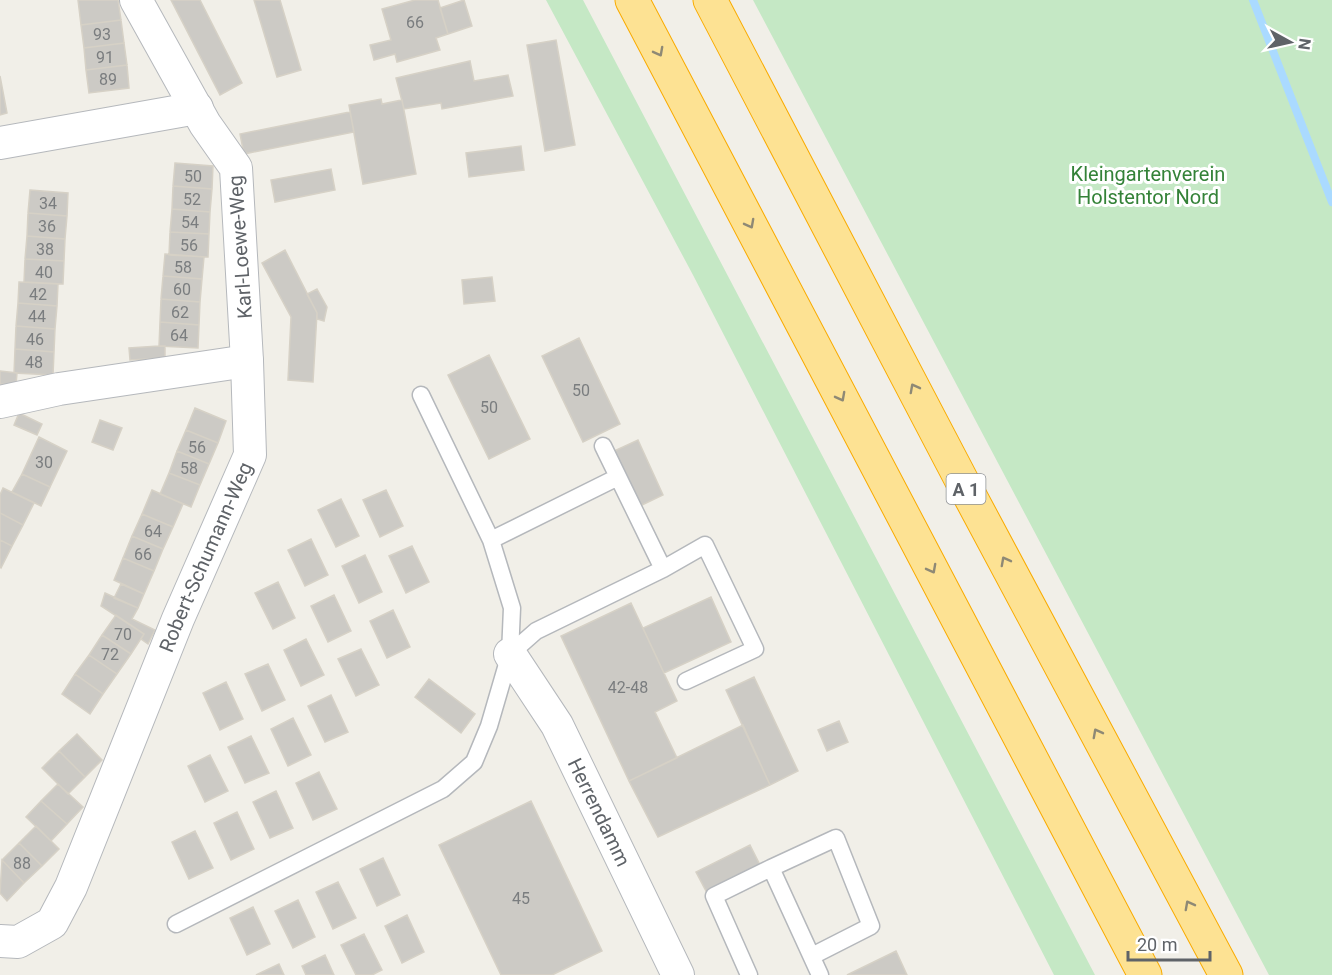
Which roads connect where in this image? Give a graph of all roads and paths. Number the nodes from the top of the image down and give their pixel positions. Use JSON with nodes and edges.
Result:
{"nodes":[{"id":1,"x":136,"y":0,"type":"edge"},
{"id":2,"x":632,"y":0,"type":"edge"},
{"id":3,"x":710,"y":0,"type":"edge"},
{"id":4,"x":197,"y":108,"type":"junction"},
{"id":5,"x":0,"y":143,"type":"edge"},
{"id":6,"x":247,"y":361,"type":"junction"},
{"id":7,"x":421,"y":395,"type":"dead end"},
{"id":8,"x":0,"y":402,"type":"edge"},
{"id":9,"x":603,"y":446,"type":"dead end"},
{"id":10,"x":618,"y":477,"type":"junction"},
{"id":11,"x":491,"y":540,"type":"junction"},
{"id":12,"x":663,"y":569,"type":"junction"},
{"id":13,"x":510,"y":654,"type":"junction"},
{"id":14,"x":686,"y":681,"type":"dead end"},
{"id":15,"x":771,"y":868,"type":"junction"},
{"id":16,"x":176,"y":924,"type":"dead end"},
{"id":17,"x":0,"y":941,"type":"edge"},
{"id":18,"x":812,"y":956,"type":"junction"},
{"id":19,"x":678,"y":975,"type":"edge"},
{"id":20,"x":749,"y":975,"type":"edge"},
{"id":21,"x":820,"y":975,"type":"edge"},
{"id":22,"x":1145,"y":975,"type":"edge"},
{"id":23,"x":1226,"y":975,"type":"edge"}],
"edges":[{"from":1,"to":4,"type":"street","name":"Karl-Loewe-Weg"},
{"from":2,"to":22,"type":"highway","one_way":true},
{"from":23,"to":3,"type":"highway","number":"A 1","one_way":true},
{"from":4,"to":5,"type":"street"},
{"from":4,"to":6,"type":"street","name":"Karl-Loewe-Weg"},
{"from":6,"to":8,"type":"street"},
{"from":6,"to":17,"type":"street","name":"Robert-Schumann-Weg"},
{"from":7,"to":11,"type":"lane"},
{"from":9,"to":10,"type":"lane"},
{"from":10,"to":11,"type":"lane"},
{"from":10,"to":12,"type":"lane"},
{"from":11,"to":13,"type":"lane"},
{"from":12,"to":13,"type":"lane"},
{"from":12,"to":14,"type":"lane"},
{"from":13,"to":16,"type":"lane"},
{"from":13,"to":19,"type":"street","name":"Herrendamm"},
{"from":15,"to":18,"type":"lane"},
{"from":15,"to":18,"type":"lane"},
{"from":15,"to":20,"type":"lane"},
{"from":18,"to":21,"type":"lane"}]}
